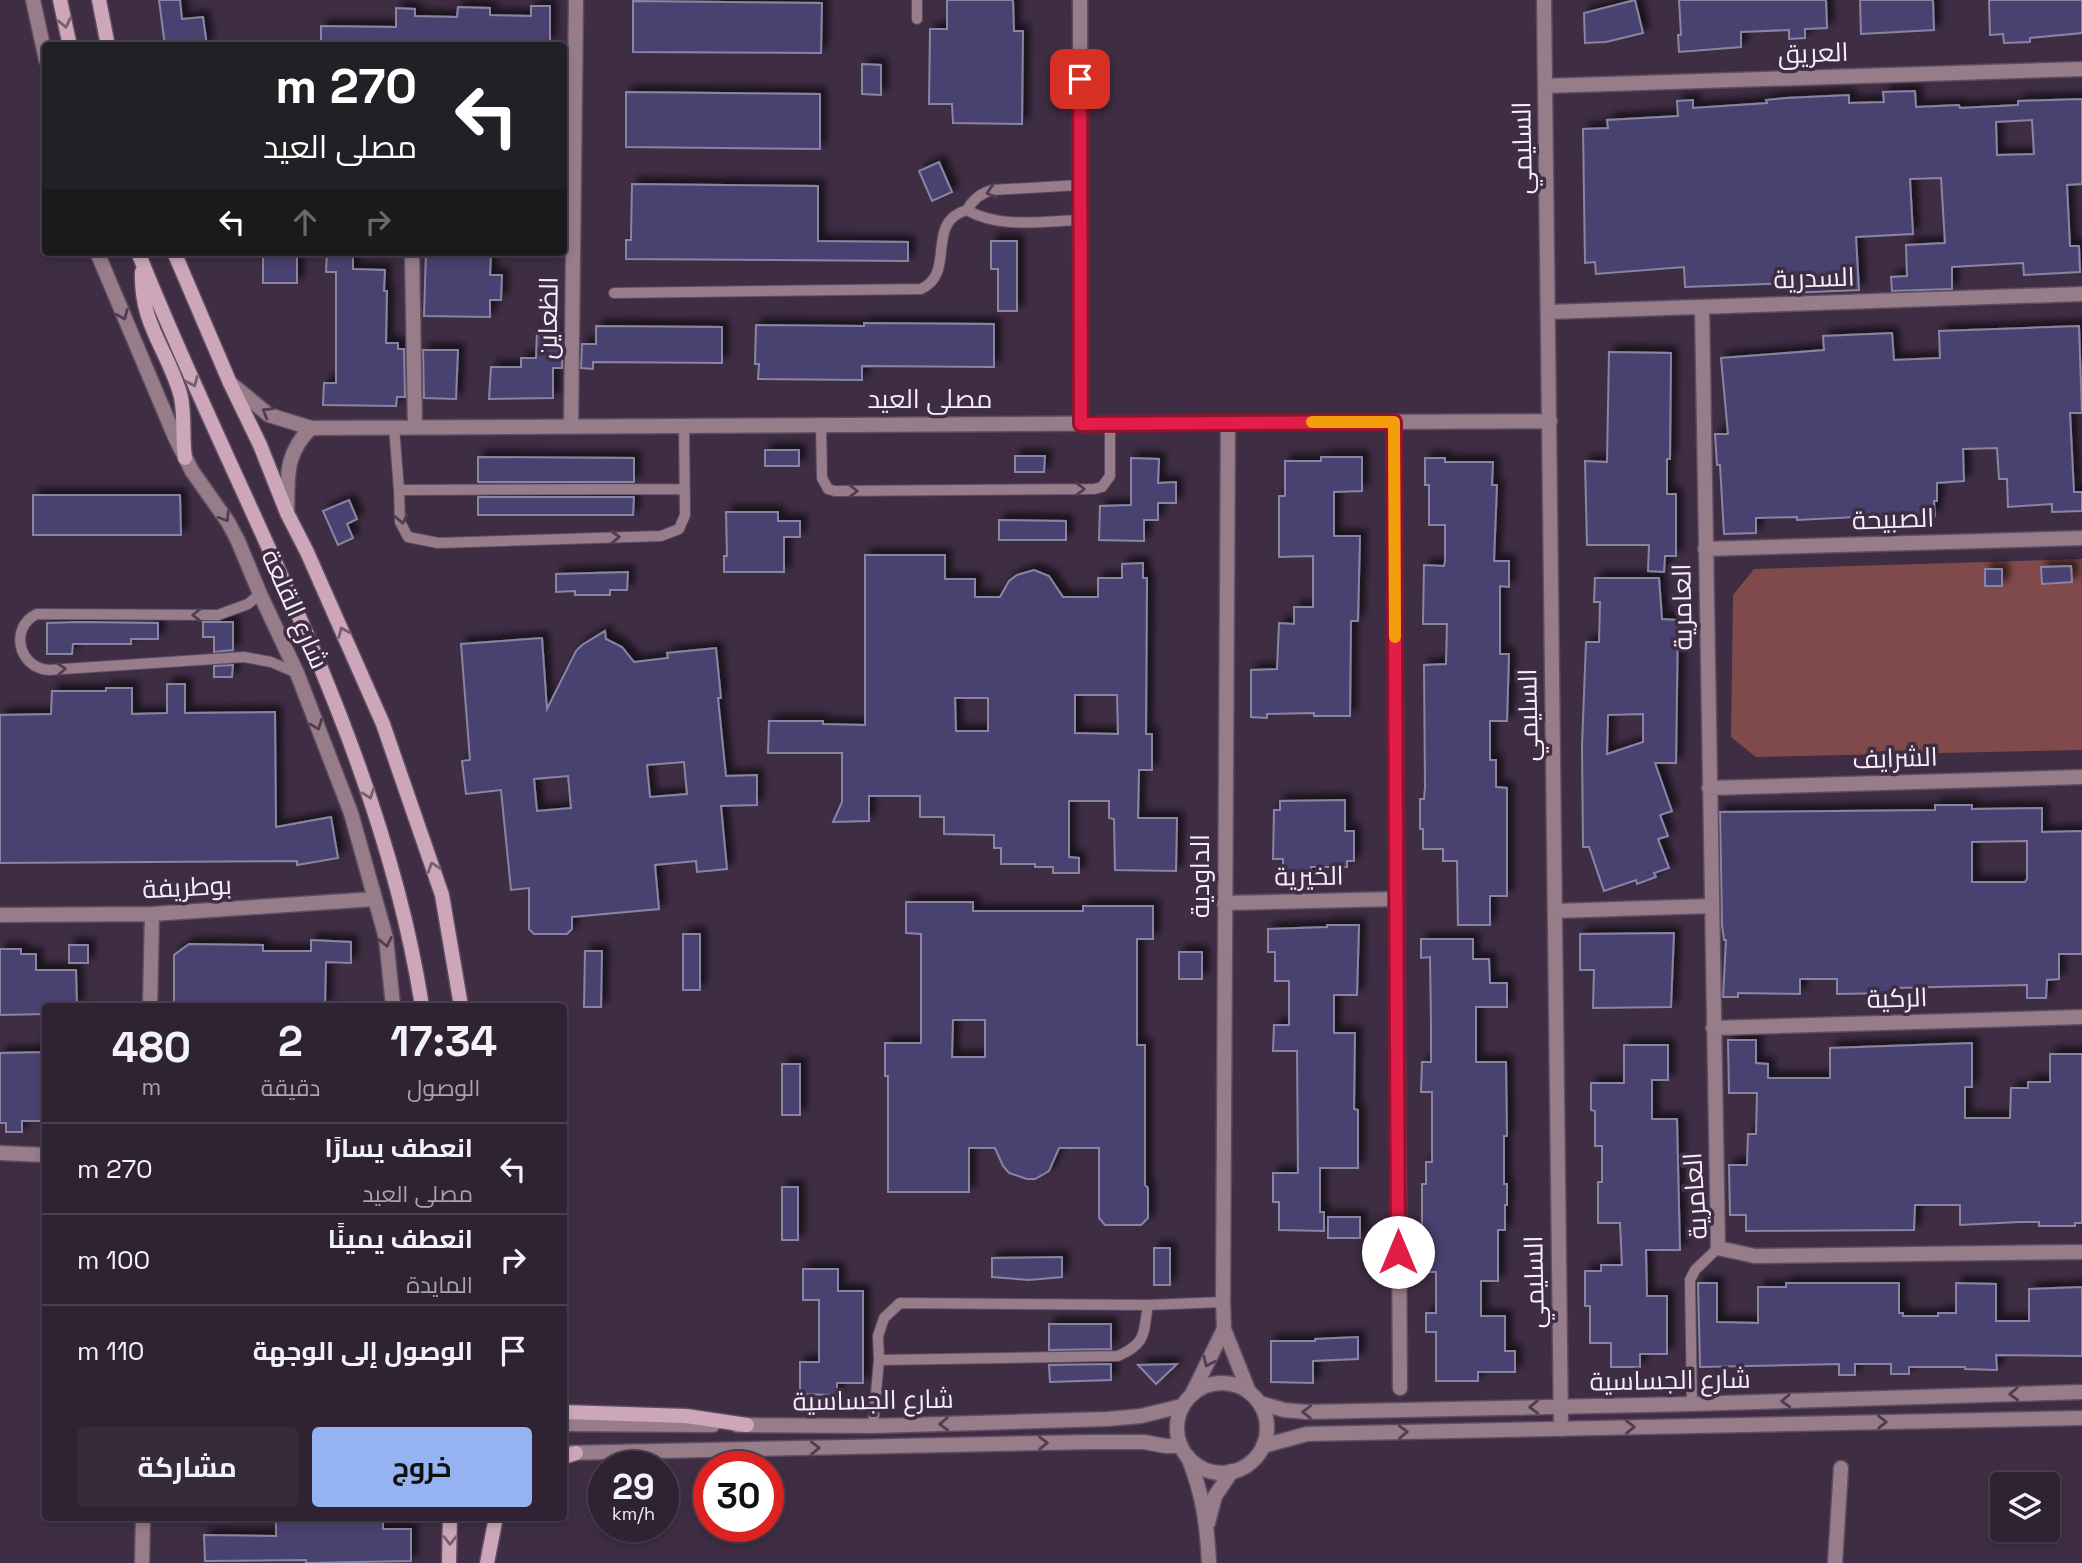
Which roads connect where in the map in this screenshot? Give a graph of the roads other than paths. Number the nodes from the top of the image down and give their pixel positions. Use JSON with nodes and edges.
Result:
{"nodes":[{"id":1,"x":33,"y":0,"type":"edge"},
{"id":2,"x":61,"y":0,"type":"edge"},
{"id":3,"x":99,"y":0,"type":"edge"},
{"id":4,"x":576,"y":0,"type":"edge"},
{"id":5,"x":917,"y":0,"type":"edge"},
{"id":6,"x":1080,"y":0,"type":"edge"},
{"id":7,"x":1544,"y":0,"type":"edge"},
{"id":8,"x":917,"y":19,"type":"dead end"},
{"id":9,"x":42,"y":42,"type":"edge"},
{"id":10,"x":69,"y":42,"type":"edge"},
{"id":11,"x":107,"y":42,"type":"edge"},
{"id":12,"x":2082,"y":69,"type":"edge"},
{"id":13,"x":1545,"y":86,"type":"junction"},
{"id":14,"x":1080,"y":185,"type":"junction"},
{"id":15,"x":967,"y":210,"type":"junction"},
{"id":16,"x":1080,"y":220,"type":"junction"},
{"id":17,"x":98,"y":256,"type":"edge"},
{"id":18,"x":176,"y":256,"type":"edge"},
{"id":19,"x":412,"y":256,"type":"edge"},
{"id":20,"x":140,"y":258,"type":"edge"},
{"id":21,"x":614,"y":293,"type":"dead end"},
{"id":22,"x":2082,"y":294,"type":"edge"},
{"id":23,"x":1702,"y":307,"type":"junction"},
{"id":24,"x":1548,"y":312,"type":"junction"},
{"id":25,"x":230,"y":383,"type":"junction"},
{"id":26,"x":1550,"y":421,"type":"junction"},
{"id":27,"x":1228,"y":422,"type":"junction"},
{"id":28,"x":1394,"y":422,"type":"junction"},
{"id":29,"x":1110,"y":423,"type":"junction"},
{"id":30,"x":821,"y":424,"type":"junction"},
{"id":31,"x":1081,"y":424,"type":"junction"},
{"id":32,"x":684,"y":425,"type":"junction"},
{"id":33,"x":571,"y":426,"type":"junction"},
{"id":34,"x":394,"y":427,"type":"junction"},
{"id":35,"x":415,"y":427,"type":"junction"},
{"id":36,"x":311,"y":428,"type":"junction"},
{"id":37,"x":185,"y":458,"type":"junction"},
{"id":38,"x":685,"y":489,"type":"junction"},
{"id":39,"x":400,"y":490,"type":"junction"},
{"id":40,"x":287,"y":513,"type":"junction"},
{"id":41,"x":2082,"y":538,"type":"edge"},
{"id":42,"x":1706,"y":549,"type":"junction"},
{"id":43,"x":260,"y":594,"type":"junction"},
{"id":44,"x":298,"y":673,"type":"junction"},
{"id":45,"x":2082,"y":777,"type":"edge"},
{"id":46,"x":1709,"y":788,"type":"junction"},
{"id":47,"x":376,"y":899,"type":"junction"},
{"id":48,"x":1395,"y":899,"type":"junction"},
{"id":49,"x":1224,"y":903,"type":"junction"},
{"id":50,"x":1711,"y":906,"type":"junction"},
{"id":51,"x":1555,"y":911,"type":"junction"},
{"id":52,"x":152,"y":914,"type":"junction"},
{"id":53,"x":0,"y":915,"type":"edge"},
{"id":54,"x":150,"y":1003,"type":"edge"},
{"id":55,"x":393,"y":1003,"type":"edge"},
{"id":56,"x":422,"y":1003,"type":"edge"},
{"id":57,"x":460,"y":1003,"type":"edge"},
{"id":58,"x":2082,"y":1017,"type":"edge"},
{"id":59,"x":1713,"y":1028,"type":"junction"},
{"id":60,"x":0,"y":1153,"type":"edge"},
{"id":61,"x":42,"y":1155,"type":"edge"},
{"id":62,"x":1718,"y":1248,"type":"junction"},
{"id":63,"x":2082,"y":1252,"type":"edge"},
{"id":64,"x":1223,"y":1302,"type":"junction"},
{"id":65,"x":1148,"y":1305,"type":"junction"},
{"id":66,"x":1224,"y":1329,"type":"junction"},
{"id":67,"x":879,"y":1360,"type":"junction"},
{"id":68,"x":1400,"y":1388,"type":"dead end"},
{"id":69,"x":2082,"y":1392,"type":"edge"},
{"id":70,"x":1192,"y":1394,"type":"junction"},
{"id":71,"x":1255,"y":1397,"type":"junction"},
{"id":72,"x":1692,"y":1404,"type":"junction"},
{"id":73,"x":1182,"y":1406,"type":"junction"},
{"id":74,"x":1560,"y":1407,"type":"junction"},
{"id":75,"x":567,"y":1412,"type":"edge"},
{"id":76,"x":2082,"y":1418,"type":"edge"},
{"id":77,"x":567,"y":1424,"type":"edge"},
{"id":78,"x":747,"y":1425,"type":"junction"},
{"id":79,"x":873,"y":1426,"type":"junction"},
{"id":80,"x":1561,"y":1429,"type":"junction"},
{"id":81,"x":1263,"y":1446,"type":"junction"},
{"id":82,"x":1185,"y":1452,"type":"junction"},
{"id":83,"x":568,"y":1454,"type":"edge"},
{"id":84,"x":1841,"y":1468,"type":"dead end"},
{"id":85,"x":1232,"y":1471,"type":"junction"},
{"id":86,"x":143,"y":1521,"type":"edge"},
{"id":87,"x":450,"y":1521,"type":"edge"},
{"id":88,"x":486,"y":1521,"type":"edge"},
{"id":89,"x":495,"y":1521,"type":"edge"},
{"id":90,"x":1207,"y":1528,"type":"junction"},
{"id":91,"x":142,"y":1563,"type":"edge"},
{"id":92,"x":450,"y":1563,"type":"edge"},
{"id":93,"x":486,"y":1563,"type":"edge"},
{"id":94,"x":1209,"y":1563,"type":"edge"},
{"id":95,"x":1835,"y":1563,"type":"edge"}],
"edges":[{"from":1,"to":9,"type":"street"},
{"from":2,"to":10,"type":"main road","one_way":true},
{"from":3,"to":11,"type":"main road"},
{"from":4,"to":33,"type":"street","name":"الظعاين"},
{"from":5,"to":8,"type":"lane"},
{"from":6,"to":14,"type":"street"},
{"from":7,"to":13,"type":"street","name":"السليمي"},
{"from":12,"to":13,"type":"street","name":"العريق"},
{"from":13,"to":24,"type":"street","name":"السليمي"},
{"from":14,"to":15,"type":"lane","one_way":true},
{"from":14,"to":16,"type":"street"},
{"from":15,"to":16,"type":"lane"},
{"from":15,"to":21,"type":"lane"},
{"from":16,"to":31,"type":"street"},
{"from":17,"to":37,"type":"street","name":"شارع القلعة","one_way":true},
{"from":18,"to":25,"type":"main road","name":"شارع القلعة"},
{"from":19,"to":35,"type":"street"},
{"from":20,"to":37,"type":"main road"},
{"from":20,"to":56,"type":"main road","name":"شارع القلعة","one_way":true},
{"from":22,"to":23,"type":"street","name":"السدرية"},
{"from":23,"to":24,"type":"street","name":"السدرية"},
{"from":23,"to":42,"type":"street","name":"العامرية"},
{"from":24,"to":26,"type":"street","name":"السليمي"},
{"from":36,"to":25,"type":"street","name":"مصلى العيد","one_way":true},
{"from":25,"to":40,"type":"main road","name":"شارع القلعة"},
{"from":26,"to":28,"type":"street","name":"مصلى العيد"},
{"from":26,"to":51,"type":"street","name":"السليمي"},
{"from":27,"to":28,"type":"street","name":"مصلى العيد"},
{"from":27,"to":29,"type":"street","name":"مصلى العيد"},
{"from":27,"to":49,"type":"street","name":"الداودية"},
{"from":28,"to":48,"type":"street"},
{"from":30,"to":29,"type":"lane","one_way":true},
{"from":29,"to":31,"type":"street","name":"مصلى العيد"},
{"from":30,"to":31,"type":"street","name":"مصلى العيد"},
{"from":30,"to":32,"type":"street","name":"مصلى العيد"},
{"from":32,"to":33,"type":"street","name":"مصلى العيد"},
{"from":32,"to":38,"type":"lane"},
{"from":33,"to":35,"type":"street","name":"مصلى العيد"},
{"from":34,"to":35,"type":"street","name":"مصلى العيد"},
{"from":34,"to":36,"type":"street","name":"مصلى العيد"},
{"from":34,"to":39,"type":"lane"},
{"from":36,"to":40,"type":"street"},
{"from":37,"to":43,"type":"street","name":"شارع القلعة","one_way":true},
{"from":38,"to":39,"type":"lane"},
{"from":39,"to":38,"type":"lane","one_way":true},
{"from":57,"to":40,"type":"main road","name":"شارع القلعة","one_way":true},
{"from":41,"to":42,"type":"street","name":"الصبيحة"},
{"from":42,"to":46,"type":"street","name":"العامرية"},
{"from":43,"to":44,"type":"street","name":"شارع القلعة"},
{"from":43,"to":44,"type":"lane","one_way":true},
{"from":44,"to":47,"type":"street","name":"شارع القلعة","one_way":true},
{"from":45,"to":46,"type":"street","name":"الشرايف"},
{"from":46,"to":50,"type":"street","name":"العامرية"},
{"from":47,"to":52,"type":"street","name":"بوطريفة"},
{"from":47,"to":55,"type":"street","name":"شارع القلعة","one_way":true},
{"from":48,"to":49,"type":"street","name":"الخيرية"},
{"from":48,"to":68,"type":"street"},
{"from":49,"to":64,"type":"street","name":"الداودية"},
{"from":50,"to":51,"type":"street"},
{"from":50,"to":59,"type":"street","name":"العامرية"},
{"from":51,"to":74,"type":"street","name":"السليمي"},
{"from":52,"to":53,"type":"street","name":"بوطريفة"},
{"from":52,"to":54,"type":"street"},
{"from":58,"to":59,"type":"street","name":"الركية"},
{"from":59,"to":62,"type":"street","name":"العامرية"},
{"from":60,"to":61,"type":"street"},
{"from":62,"to":63,"type":"street","name":"العامرية"},
{"from":62,"to":72,"type":"lane"},
{"from":64,"to":65,"type":"lane"},
{"from":64,"to":66,"type":"street","name":"الداودية"},
{"from":65,"to":67,"type":"lane"},
{"from":65,"to":67,"type":"lane"},
{"from":66,"to":70,"type":"street","name":"الداودية","one_way":true},
{"from":66,"to":71,"type":"street","name":"الداودية"},
{"from":67,"to":79,"type":"lane"},
{"from":69,"to":72,"type":"street","name":"شارع الجساسية","one_way":true},
{"from":70,"to":71,"type":"street"},
{"from":70,"to":73,"type":"street"},
{"from":74,"to":71,"type":"street","name":"شارع الجساسية","one_way":true},
{"from":71,"to":81,"type":"street"},
{"from":72,"to":74,"type":"street","name":"شارع الجساسية"},
{"from":73,"to":79,"type":"street","name":"شارع الجساسية","one_way":true},
{"from":73,"to":82,"type":"street"},
{"from":74,"to":80,"type":"street","name":"السليمي"},
{"from":75,"to":78,"type":"main road"},
{"from":80,"to":76,"type":"street","name":"شارع الجساسية","one_way":true},
{"from":77,"to":78,"type":"street","name":"شارع الجساسية"},
{"from":78,"to":79,"type":"street","name":"شارع الجساسية"},
{"from":81,"to":80,"type":"street","name":"شارع الجساسية","one_way":true},
{"from":81,"to":85,"type":"street"},
{"from":83,"to":82,"type":"street","name":"شارع الجساسية","one_way":true},
{"from":82,"to":85,"type":"street"},
{"from":82,"to":90,"type":"street"},
{"from":84,"to":95,"type":"street"},
{"from":85,"to":90,"type":"street"},
{"from":86,"to":91,"type":"street"},
{"from":87,"to":92,"type":"main road","one_way":true},
{"from":88,"to":93,"type":"main road"},
{"from":89,"to":93,"type":"main road"},
{"from":90,"to":94,"type":"street"}]}
